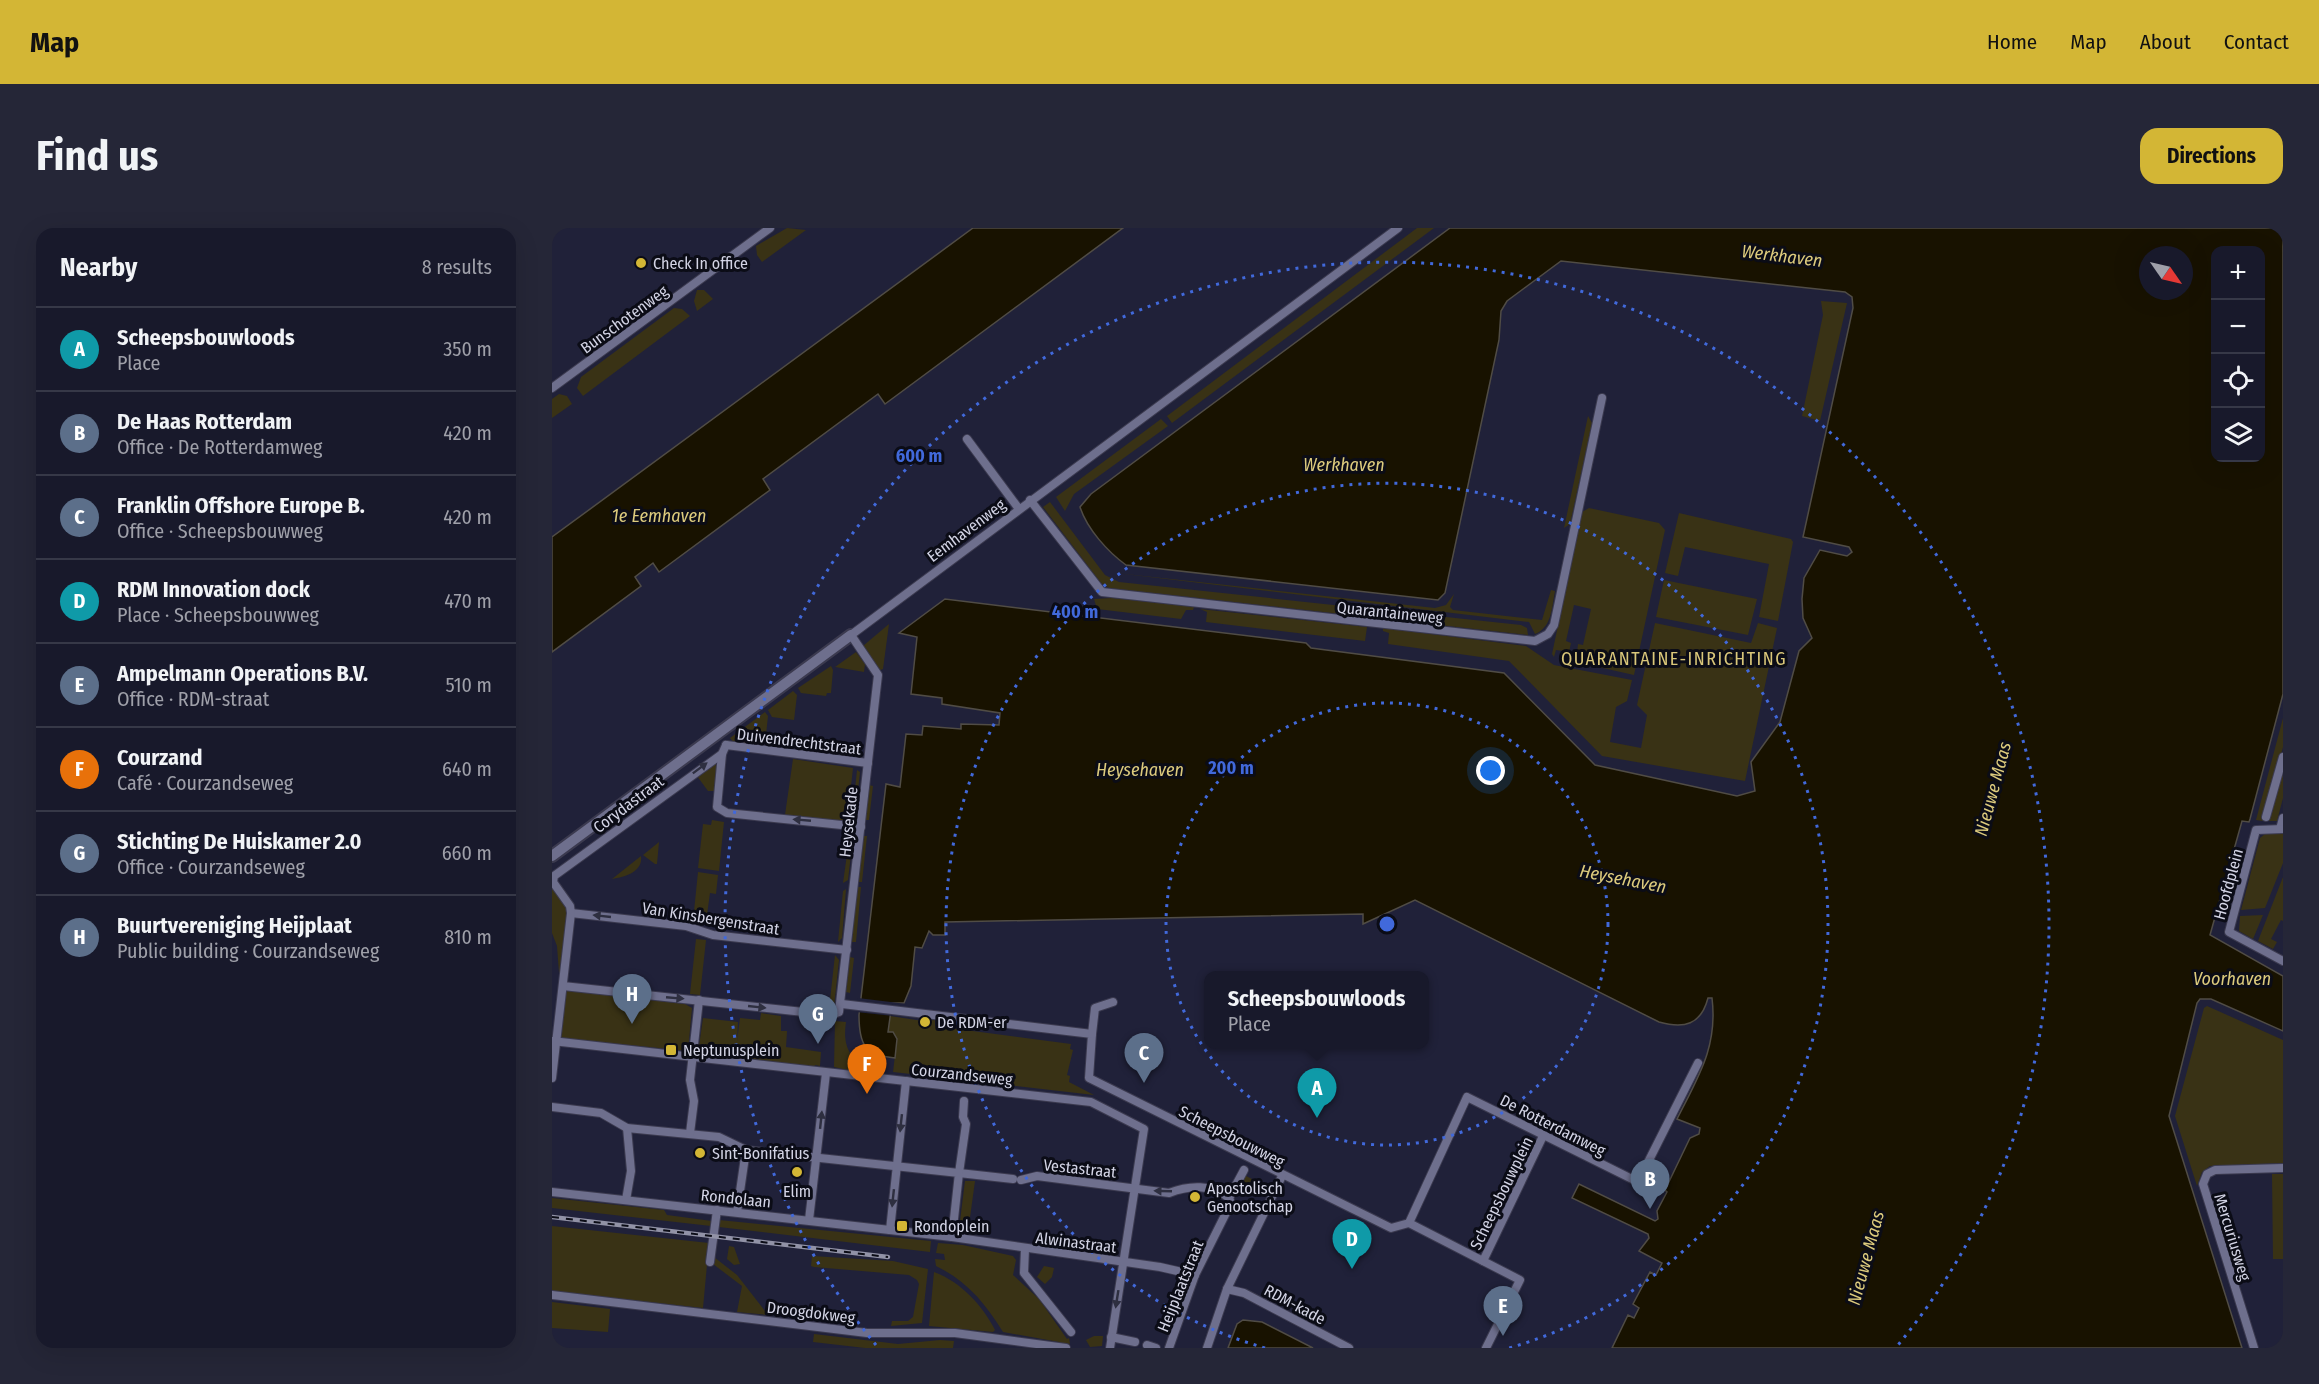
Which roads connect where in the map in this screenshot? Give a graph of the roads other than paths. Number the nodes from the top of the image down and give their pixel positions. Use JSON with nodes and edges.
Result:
{"nodes":[{"id":1,"x":770,"y":228,"type":"edge"},
{"id":2,"x":1398,"y":228,"type":"edge"},
{"id":3,"x":552,"y":388,"type":"edge"},
{"id":4,"x":1602,"y":398,"type":"dead end"},
{"id":5,"x":967,"y":438,"type":"dead end"},
{"id":6,"x":1030,"y":501,"type":"junction"},
{"id":7,"x":1019,"y":509,"type":"junction"},
{"id":8,"x":851,"y":635,"type":"junction"},
{"id":9,"x":717,"y":734,"type":"junction"},
{"id":10,"x":726,"y":746,"type":"junction"},
{"id":11,"x":722,"y":754,"type":"junction"},
{"id":12,"x":2283,"y":757,"type":"edge"},
{"id":13,"x":868,"y":763,"type":"junction"},
{"id":14,"x":2266,"y":817,"type":"dead end"},
{"id":15,"x":2283,"y":818,"type":"edge"},
{"id":16,"x":861,"y":827,"type":"junction"},
{"id":17,"x":2281,"y":829,"type":"edge"},
{"id":18,"x":552,"y":856,"type":"edge"},
{"id":19,"x":553,"y":879,"type":"edge"},
{"id":20,"x":571,"y":913,"type":"junction"},
{"id":21,"x":847,"y":950,"type":"junction"},
{"id":22,"x":2283,"y":961,"type":"edge"},
{"id":23,"x":563,"y":986,"type":"junction"},
{"id":24,"x":699,"y":1000,"type":"junction"},
{"id":25,"x":1113,"y":1002,"type":"dead end"},
{"id":26,"x":842,"y":1004,"type":"junction"},
{"id":27,"x":1092,"y":1034,"type":"junction"},
{"id":28,"x":554,"y":1042,"type":"edge"},
{"id":29,"x":692,"y":1058,"type":"junction"},
{"id":30,"x":1698,"y":1063,"type":"dead end"},
{"id":31,"x":826,"y":1073,"type":"junction"},
{"id":32,"x":552,"y":1078,"type":"edge"},
{"id":33,"x":906,"y":1081,"type":"junction"},
{"id":34,"x":964,"y":1101,"type":"dead end"},
{"id":35,"x":552,"y":1107,"type":"edge"},
{"id":36,"x":627,"y":1128,"type":"junction"},
{"id":37,"x":690,"y":1133,"type":"junction"},
{"id":38,"x":1543,"y":1136,"type":"junction"},
{"id":39,"x":746,"y":1150,"type":"junction"},
{"id":40,"x":817,"y":1157,"type":"junction"},
{"id":41,"x":896,"y":1166,"type":"junction"},
{"id":42,"x":2283,"y":1168,"type":"edge"},
{"id":43,"x":1244,"y":1170,"type":"dead end"},
{"id":44,"x":960,"y":1173,"type":"junction"},
{"id":45,"x":1282,"y":1176,"type":"junction"},
{"id":46,"x":1136,"y":1188,"type":"junction"},
{"id":47,"x":552,"y":1192,"type":"edge"},
{"id":48,"x":1230,"y":1198,"type":"junction"},
{"id":49,"x":626,"y":1200,"type":"junction"},
{"id":50,"x":717,"y":1210,"type":"junction"},
{"id":51,"x":737,"y":1212,"type":"junction"},
{"id":52,"x":809,"y":1220,"type":"junction"},
{"id":53,"x":1410,"y":1223,"type":"junction"},
{"id":54,"x":890,"y":1230,"type":"junction"},
{"id":55,"x":952,"y":1237,"type":"junction"},
{"id":56,"x":1025,"y":1249,"type":"junction"},
{"id":57,"x":1483,"y":1261,"type":"junction"},
{"id":58,"x":710,"y":1262,"type":"dead end"},
{"id":59,"x":1124,"y":1262,"type":"junction"},
{"id":60,"x":1195,"y":1275,"type":"junction"},
{"id":61,"x":1227,"y":1289,"type":"junction"},
{"id":62,"x":552,"y":1295,"type":"edge"},
{"id":63,"x":1071,"y":1332,"type":"dead end"},
{"id":64,"x":1112,"y":1337,"type":"junction"},
{"id":65,"x":1135,"y":1342,"type":"dead end"},
{"id":66,"x":1147,"y":1345,"type":"dead end"},
{"id":67,"x":1066,"y":1348,"type":"edge"},
{"id":68,"x":1110,"y":1348,"type":"edge"},
{"id":69,"x":1156,"y":1348,"type":"edge"},
{"id":70,"x":1169,"y":1348,"type":"edge"},
{"id":71,"x":1207,"y":1348,"type":"edge"},
{"id":72,"x":1349,"y":1348,"type":"edge"},
{"id":73,"x":1486,"y":1348,"type":"edge"},
{"id":74,"x":2254,"y":1348,"type":"edge"}],
"edges":[{"from":1,"to":3,"type":"street","name":"Bunschotenweg"},
{"from":2,"to":6,"type":"street","name":"Eemhavenweg"},
{"from":4,"to":6,"type":"street","name":"Quarantaineweg"},
{"from":5,"to":7,"type":"street"},
{"from":6,"to":7,"type":"street","name":"Eemhavenweg"},
{"from":7,"to":8,"type":"street","name":"Eemhavenweg"},
{"from":8,"to":9,"type":"street","name":"Eemhavenweg"},
{"from":8,"to":13,"type":"street","name":"Heysekade"},
{"from":9,"to":10,"type":"street"},
{"from":9,"to":18,"type":"street","name":"Eemhavenweg"},
{"from":10,"to":11,"type":"street"},
{"from":10,"to":13,"type":"street","name":"Duivendrechtstraat"},
{"from":16,"to":11,"type":"street","one_way":true},
{"from":19,"to":11,"type":"street","name":"Corydastraat","one_way":true},
{"from":12,"to":14,"type":"street"},
{"from":13,"to":16,"type":"street","name":"Heysekade"},
{"from":15,"to":17,"type":"street"},
{"from":16,"to":21,"type":"street","name":"Heysekade"},
{"from":17,"to":22,"type":"street","name":"Hoofdplein"},
{"from":19,"to":20,"type":"street"},
{"from":21,"to":20,"type":"street","name":"Van Kinsbergenstraat","one_way":true},
{"from":20,"to":23,"type":"street"},
{"from":21,"to":26,"type":"street","name":"Heysekade"},
{"from":23,"to":24,"type":"street","one_way":true},
{"from":23,"to":28,"type":"street"},
{"from":24,"to":26,"type":"street","one_way":true},
{"from":24,"to":29,"type":"street"},
{"from":25,"to":27,"type":"street","name":"Scheepsbouwweg"},
{"from":26,"to":27,"type":"street"},
{"from":27,"to":45,"type":"street","name":"Scheepsbouwweg"},
{"from":28,"to":29,"type":"street","name":"Courzandseweg"},
{"from":28,"to":32,"type":"street"},
{"from":29,"to":31,"type":"street","name":"Courzandseweg"},
{"from":29,"to":37,"type":"street"},
{"from":30,"to":38,"type":"street","name":"De Rotterdamweg"},
{"from":31,"to":33,"type":"street","name":"Courzandseweg"},
{"from":40,"to":31,"type":"street","one_way":true},
{"from":33,"to":41,"type":"street","one_way":true},
{"from":33,"to":46,"type":"street","name":"Courzandseweg"},
{"from":34,"to":44,"type":"street"},
{"from":35,"to":36,"type":"street"},
{"from":36,"to":37,"type":"street"},
{"from":36,"to":49,"type":"street"},
{"from":37,"to":39,"type":"street"},
{"from":38,"to":53,"type":"street","name":"De Rotterdamweg"},
{"from":38,"to":57,"type":"street","name":"Scheepsbouwplein"},
{"from":39,"to":40,"type":"street"},
{"from":39,"to":51,"type":"street"},
{"from":40,"to":41,"type":"street"},
{"from":40,"to":52,"type":"street"},
{"from":41,"to":44,"type":"street"},
{"from":41,"to":54,"type":"street","one_way":true},
{"from":42,"to":74,"type":"street","name":"Mercuriusweg"},
{"from":43,"to":48,"type":"street","name":"Heijplaatstraat"},
{"from":44,"to":46,"type":"street","name":"Vestastraat"},
{"from":44,"to":55,"type":"street"},
{"from":45,"to":53,"type":"street","name":"Scheepsbouwweg"},
{"from":45,"to":61,"type":"street"},
{"from":48,"to":46,"type":"street","name":"Vestastraat","one_way":true},
{"from":46,"to":59,"type":"street"},
{"from":47,"to":49,"type":"street","name":"Rondolaan"},
{"from":48,"to":60,"type":"street","name":"Heijplaatstraat"},
{"from":49,"to":50,"type":"street","name":"Rondolaan"},
{"from":50,"to":51,"type":"street","name":"Rondolaan"},
{"from":50,"to":58,"type":"street"},
{"from":51,"to":52,"type":"street","name":"Rondolaan"},
{"from":52,"to":54,"type":"street","name":"Rondolaan"},
{"from":53,"to":57,"type":"street"},
{"from":54,"to":55,"type":"street","name":"Rondolaan"},
{"from":55,"to":56,"type":"street","name":"Alwinastraat"},
{"from":56,"to":59,"type":"street","name":"Alwinastraat"},
{"from":56,"to":63,"type":"street"},
{"from":57,"to":73,"type":"street"},
{"from":59,"to":60,"type":"street","name":"Alwinastraat"},
{"from":59,"to":64,"type":"street","one_way":true},
{"from":60,"to":70,"type":"street","name":"Heijplaatstraat"},
{"from":61,"to":71,"type":"street"},
{"from":61,"to":72,"type":"street","name":"RDM-kade"},
{"from":62,"to":67,"type":"street","name":"Droogdokweg"},
{"from":64,"to":65,"type":"street"},
{"from":64,"to":68,"type":"street"},
{"from":66,"to":69,"type":"street"}]}
